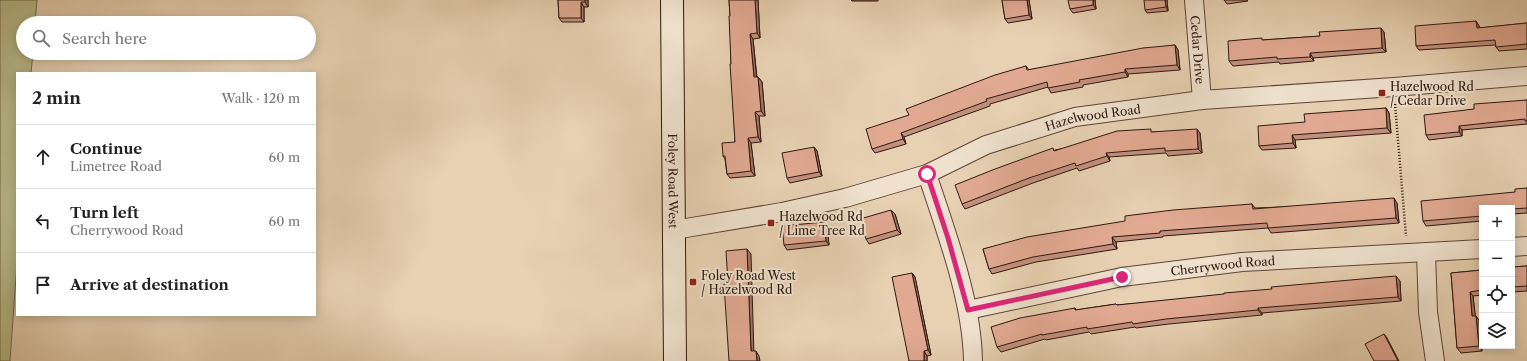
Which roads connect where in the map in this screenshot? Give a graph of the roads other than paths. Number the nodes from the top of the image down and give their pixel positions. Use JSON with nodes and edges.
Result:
{"nodes":[{"id":1,"x":672,"y":0,"type":"edge"},
{"id":2,"x":1194,"y":0,"type":"edge"},
{"id":3,"x":1527,"y":76,"type":"edge"},
{"id":4,"x":1202,"y":100,"type":"junction"},
{"id":5,"x":927,"y":174,"type":"junction"},
{"id":6,"x":674,"y":230,"type":"junction"},
{"id":7,"x":1527,"y":246,"type":"edge"},
{"id":8,"x":1515,"y":247,"type":"edge"},
{"id":9,"x":1479,"y":249,"type":"edge"},
{"id":10,"x":1426,"y":253,"type":"junction"},
{"id":11,"x":968,"y":310,"type":"junction"},
{"id":12,"x":675,"y":361,"type":"edge"},
{"id":13,"x":973,"y":361,"type":"edge"},
{"id":14,"x":1435,"y":361,"type":"edge"}],
"edges":[{"from":1,"to":6,"type":"main road","name":"Foley Road West"},
{"from":2,"to":4,"type":"street","name":"Cedar Drive"},
{"from":3,"to":4,"type":"street","name":"Hazelwood Road"},
{"from":4,"to":5,"type":"street","name":"Hazelwood Road"},
{"from":5,"to":6,"type":"street","name":"Hazelwood Road"},
{"from":5,"to":11,"type":"street"},
{"from":6,"to":12,"type":"main road","name":"Foley Road West"},
{"from":7,"to":8,"type":"street"},
{"from":9,"to":10,"type":"street","name":"Cherrywood Road"},
{"from":10,"to":11,"type":"street","name":"Cherrywood Road"},
{"from":10,"to":14,"type":"street"},
{"from":11,"to":13,"type":"street"}]}
